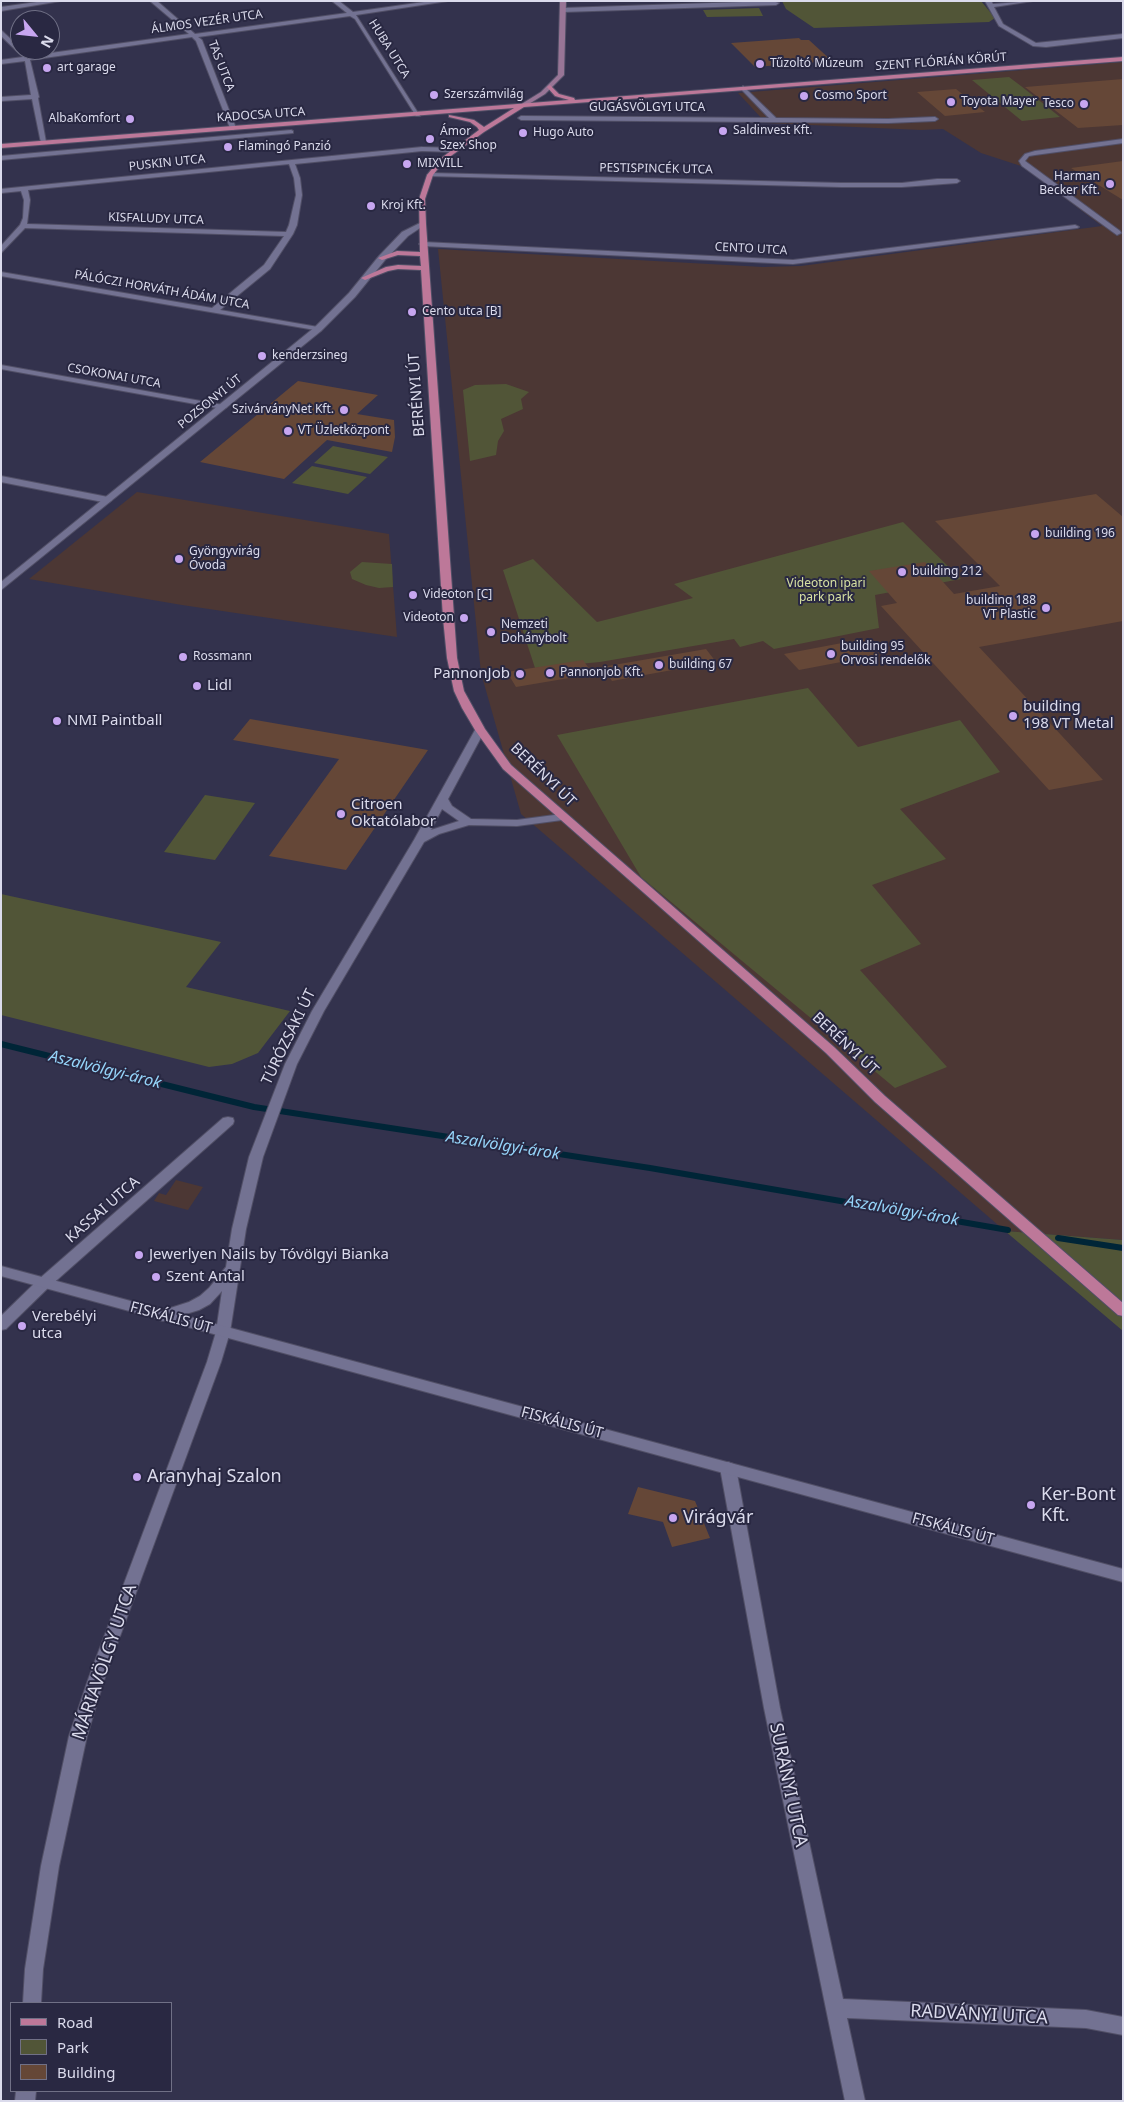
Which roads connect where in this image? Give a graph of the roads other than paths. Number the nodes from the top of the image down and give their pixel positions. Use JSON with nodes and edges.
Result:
{"nodes":[{"id":1,"x":58,"y":1,"type":"edge"},
{"id":2,"x":153,"y":1,"type":"edge"},
{"id":3,"x":335,"y":1,"type":"edge"},
{"id":4,"x":445,"y":1,"type":"edge"},
{"id":5,"x":564,"y":1,"type":"edge"},
{"id":6,"x":775,"y":1,"type":"edge"},
{"id":7,"x":1030,"y":1,"type":"edge"},
{"id":8,"x":990,"y":3,"type":"edge"},
{"id":9,"x":1,"y":8,"type":"edge"},
{"id":10,"x":563,"y":10,"type":"junction"},
{"id":11,"x":352,"y":14,"type":"junction"},
{"id":12,"x":1,"y":32,"type":"edge"},
{"id":13,"x":195,"y":36,"type":"junction"},
{"id":14,"x":1123,"y":36,"type":"edge"},
{"id":15,"x":10,"y":41,"type":"edge"},
{"id":16,"x":60,"y":54,"type":"edge"},
{"id":17,"x":1123,"y":59,"type":"edge"},
{"id":18,"x":14,"y":60,"type":"edge"},
{"id":19,"x":27,"y":60,"type":"edge"},
{"id":20,"x":1,"y":62,"type":"edge"},
{"id":21,"x":550,"y":86,"type":"junction"},
{"id":22,"x":743,"y":88,"type":"junction"},
{"id":23,"x":36,"y":97,"type":"junction"},
{"id":24,"x":1,"y":99,"type":"edge"},
{"id":25,"x":609,"y":100,"type":"junction"},
{"id":26,"x":522,"y":106,"type":"junction"},
{"id":27,"x":433,"y":114,"type":"junction"},
{"id":28,"x":418,"y":115,"type":"junction"},
{"id":29,"x":520,"y":118,"type":"dead end"},
{"id":30,"x":935,"y":119,"type":"dead end"},
{"id":31,"x":774,"y":120,"type":"junction"},
{"id":32,"x":233,"y":128,"type":"junction"},
{"id":33,"x":482,"y":131,"type":"junction"},
{"id":34,"x":292,"y":132,"type":"dead end"},
{"id":35,"x":1123,"y":141,"type":"edge"},
{"id":36,"x":43,"y":142,"type":"junction"},
{"id":37,"x":1,"y":146,"type":"edge"},
{"id":38,"x":454,"y":150,"type":"junction"},
{"id":39,"x":1,"y":158,"type":"edge"},
{"id":40,"x":291,"y":162,"type":"junction"},
{"id":41,"x":430,"y":175,"type":"junction"},
{"id":42,"x":957,"y":182,"type":"dead end"},
{"id":43,"x":24,"y":189,"type":"junction"},
{"id":44,"x":1,"y":191,"type":"edge"},
{"id":45,"x":422,"y":224,"type":"junction"},
{"id":46,"x":23,"y":226,"type":"junction"},
{"id":47,"x":1075,"y":227,"type":"dead end"},
{"id":48,"x":1117,"y":233,"type":"dead end"},
{"id":49,"x":289,"y":234,"type":"junction"},
{"id":50,"x":424,"y":244,"type":"junction"},
{"id":51,"x":1,"y":251,"type":"edge"},
{"id":52,"x":424,"y":254,"type":"junction"},
{"id":53,"x":382,"y":258,"type":"junction"},
{"id":54,"x":425,"y":268,"type":"junction"},
{"id":55,"x":1,"y":274,"type":"edge"},
{"id":56,"x":365,"y":278,"type":"junction"},
{"id":57,"x":214,"y":311,"type":"junction"},
{"id":58,"x":318,"y":329,"type":"junction"},
{"id":59,"x":1,"y":367,"type":"edge"},
{"id":60,"x":224,"y":407,"type":"junction"},
{"id":61,"x":1,"y":478,"type":"edge"},
{"id":62,"x":108,"y":500,"type":"junction"},
{"id":63,"x":2,"y":586,"type":"edge"},
{"id":64,"x":480,"y":730,"type":"junction"},
{"id":65,"x":442,"y":798,"type":"junction"},
{"id":66,"x":562,"y":817,"type":"junction"},
{"id":67,"x":468,"y":822,"type":"junction"},
{"id":68,"x":420,"y":840,"type":"junction"},
{"id":69,"x":228,"y":1121,"type":"dead end"},
{"id":70,"x":234,"y":1267,"type":"junction"},
{"id":71,"x":1,"y":1271,"type":"edge"},
{"id":72,"x":44,"y":1283,"type":"junction"},
{"id":73,"x":1123,"y":1311,"type":"edge"},
{"id":74,"x":163,"y":1316,"type":"junction"},
{"id":75,"x":1,"y":1325,"type":"edge"},
{"id":76,"x":223,"y":1332,"type":"junction"},
{"id":77,"x":728,"y":1468,"type":"junction"},
{"id":78,"x":1123,"y":1576,"type":"edge"},
{"id":79,"x":32,"y":2002,"type":"edge"},
{"id":80,"x":835,"y":2008,"type":"junction"},
{"id":81,"x":1123,"y":2026,"type":"edge"},
{"id":82,"x":855,"y":2101,"type":"edge"}],
"edges":[{"from":1,"to":9,"type":"street"},
{"from":2,"to":13,"type":"street","name":"TAS UTCA"},
{"from":3,"to":11,"type":"street","name":"HUBA UTCA"},
{"from":4,"to":11,"type":"street","name":"ÁLMOS VEZÉR UTCA"},
{"from":5,"to":10,"type":"main road","name":"BERÉNYI ÚT"},
{"from":6,"to":10,"type":"street"},
{"from":7,"to":8,"type":"street"},
{"from":8,"to":14,"type":"street"},
{"from":10,"to":21,"type":"main road","name":"BERÉNYI ÚT"},
{"from":11,"to":13,"type":"street","name":"ÁLMOS VEZÉR UTCA"},
{"from":11,"to":28,"type":"street","name":"HUBA UTCA"},
{"from":12,"to":15,"type":"street"},
{"from":13,"to":16,"type":"street","name":"ÁLMOS VEZÉR UTCA"},
{"from":13,"to":32,"type":"street","name":"TAS UTCA"},
{"from":17,"to":22,"type":"main road","name":"SZENT FLÓRIÁN KÖRÚT"},
{"from":18,"to":20,"type":"street","name":"ÁLMOS VEZÉR UTCA"},
{"from":19,"to":23,"type":"street"},
{"from":21,"to":25,"type":"main road"},
{"from":21,"to":26,"type":"main road","name":"BERÉNYI ÚT"},
{"from":22,"to":25,"type":"main road","name":"SZENT FLÓRIÁN KÖRÚT"},
{"from":22,"to":31,"type":"street"},
{"from":23,"to":24,"type":"street"},
{"from":23,"to":36,"type":"street"},
{"from":25,"to":26,"type":"main road","name":"SZENT FLÓRIÁN KÖRÚT"},
{"from":26,"to":27,"type":"main road","name":"KADOCSA UTCA"},
{"from":26,"to":33,"type":"main road","name":"BERÉNYI ÚT"},
{"from":27,"to":28,"type":"main road","name":"KADOCSA UTCA"},
{"from":27,"to":33,"type":"main road"},
{"from":28,"to":32,"type":"main road","name":"KADOCSA UTCA"},
{"from":29,"to":31,"type":"street","name":"GUGÁSVÖLGYI UTCA"},
{"from":30,"to":31,"type":"street","name":"GUGÁSVÖLGYI UTCA"},
{"from":32,"to":36,"type":"main road","name":"KADOCSA UTCA"},
{"from":33,"to":38,"type":"main road","name":"BERÉNYI ÚT"},
{"from":34,"to":39,"type":"street","name":"KADOCSA UTCA"},
{"from":35,"to":48,"type":"street"},
{"from":36,"to":37,"type":"main road","name":"KADOCSA UTCA"},
{"from":38,"to":40,"type":"street","name":"PUSKIN UTCA"},
{"from":38,"to":41,"type":"main road","name":"BERÉNYI ÚT"},
{"from":40,"to":43,"type":"street","name":"PUSKIN UTCA"},
{"from":40,"to":49,"type":"street"},
{"from":41,"to":42,"type":"street","name":"PESTISPINCÉK UTCA"},
{"from":41,"to":45,"type":"main road","name":"BERÉNYI ÚT"},
{"from":43,"to":44,"type":"street","name":"PUSKIN UTCA"},
{"from":43,"to":46,"type":"street"},
{"from":45,"to":50,"type":"main road","name":"BERÉNYI ÚT"},
{"from":45,"to":53,"type":"street","name":"POZSONYI ÚT"},
{"from":46,"to":49,"type":"street","name":"KISFALUDY UTCA"},
{"from":46,"to":51,"type":"street"},
{"from":47,"to":50,"type":"street","name":"CENTO UTCA"},
{"from":49,"to":57,"type":"street"},
{"from":50,"to":52,"type":"main road","name":"BERÉNYI ÚT"},
{"from":52,"to":53,"type":"main road"},
{"from":52,"to":54,"type":"main road","name":"BERÉNYI ÚT"},
{"from":53,"to":56,"type":"street","name":"POZSONYI ÚT"},
{"from":54,"to":56,"type":"main road"},
{"from":54,"to":64,"type":"main road","name":"BERÉNYI ÚT"},
{"from":55,"to":57,"type":"street","name":"PÁLÓCZI HORVÁTH ÁDÁM UTCA"},
{"from":56,"to":58,"type":"street","name":"POZSONYI ÚT"},
{"from":57,"to":58,"type":"street","name":"PÁLÓCZI HORVÁTH ÁDÁM UTCA"},
{"from":58,"to":60,"type":"street","name":"POZSONYI ÚT"},
{"from":59,"to":60,"type":"street","name":"CSOKONAI UTCA"},
{"from":60,"to":62,"type":"street","name":"POZSONYI ÚT"},
{"from":61,"to":62,"type":"street"},
{"from":62,"to":63,"type":"street","name":"POZSONYI ÚT"},
{"from":64,"to":65,"type":"street","name":"TÚRÓZSÁKI ÚT"},
{"from":64,"to":66,"type":"main road","name":"BERÉNYI ÚT"},
{"from":65,"to":67,"type":"street"},
{"from":65,"to":68,"type":"street","name":"TÚRÓZSÁKI ÚT"},
{"from":66,"to":67,"type":"street"},
{"from":66,"to":73,"type":"main road","name":"BERÉNYI ÚT"},
{"from":67,"to":68,"type":"street"},
{"from":68,"to":70,"type":"street","name":"TÚRÓZSÁKI ÚT"},
{"from":69,"to":72,"type":"street","name":"KASSAI UTCA"},
{"from":70,"to":74,"type":"street"},
{"from":70,"to":76,"type":"street","name":"TÚRÓZSÁKI ÚT"},
{"from":71,"to":72,"type":"street","name":"FISKÁLIS ÚT"},
{"from":72,"to":74,"type":"street","name":"FISKÁLIS ÚT"},
{"from":72,"to":75,"type":"street","name":"KASSAI UTCA"},
{"from":74,"to":76,"type":"street","name":"FISKÁLIS ÚT"},
{"from":76,"to":77,"type":"street","name":"FISKÁLIS ÚT"},
{"from":76,"to":79,"type":"street","name":"MÁRIAVÖLGY UTCA"},
{"from":77,"to":78,"type":"street","name":"FISKÁLIS ÚT"},
{"from":77,"to":80,"type":"street","name":"SURÁNYI UTCA"},
{"from":80,"to":81,"type":"street","name":"RADVÁNYI UTCA"},
{"from":80,"to":82,"type":"street","name":"SURÁNYI UTCA"}]}
